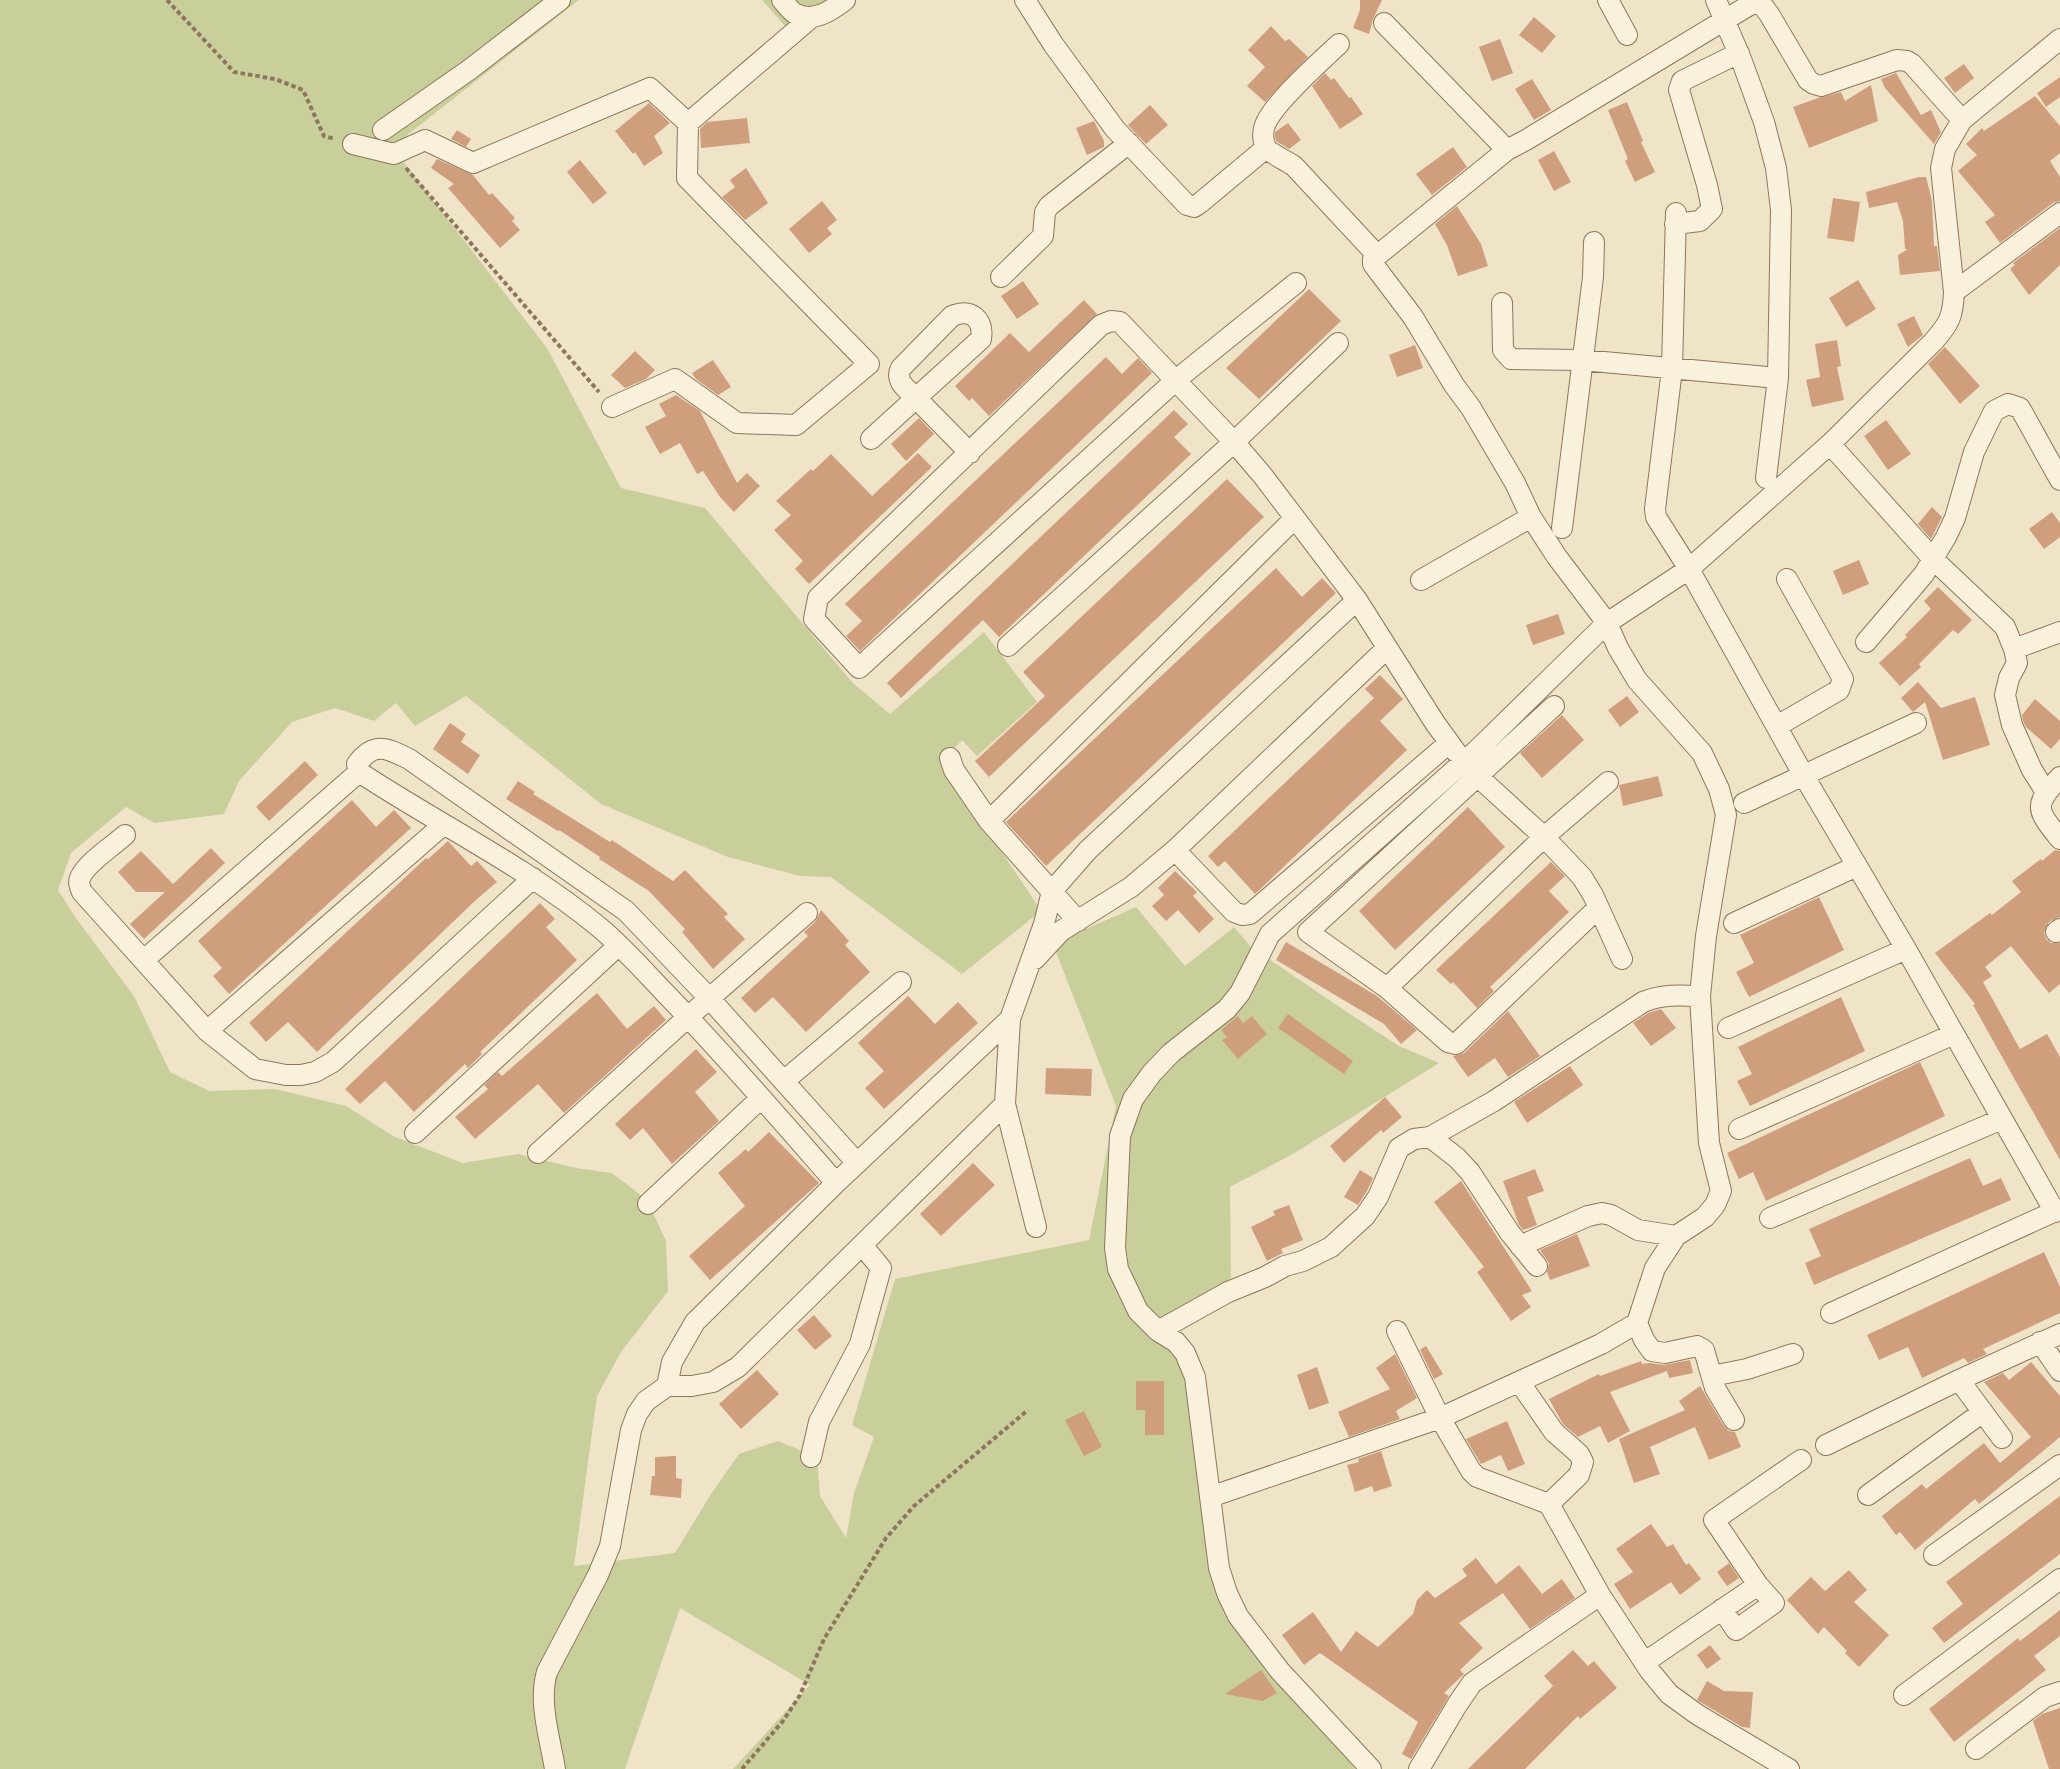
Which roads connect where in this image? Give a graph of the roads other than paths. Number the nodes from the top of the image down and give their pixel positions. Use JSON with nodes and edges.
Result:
{"nodes":[{"id":1,"x":560,"y":0,"type":"edge"},
{"id":2,"x":782,"y":0,"type":"edge"},
{"id":3,"x":845,"y":0,"type":"edge"},
{"id":4,"x":1024,"y":0,"type":"edge"},
{"id":5,"x":1608,"y":0,"type":"edge"},
{"id":6,"x":1716,"y":0,"type":"edge"},
{"id":7,"x":812,"y":17,"type":"junction"},
{"id":8,"x":1723,"y":19,"type":"junction"},
{"id":9,"x":1384,"y":23,"type":"dead end"},
{"id":10,"x":1627,"y":35,"type":"dead end"},
{"id":11,"x":2060,"y":39,"type":"edge"},
{"id":12,"x":1339,"y":44,"type":"dead end"},
{"id":13,"x":1739,"y":53,"type":"junction"},
{"id":14,"x":1962,"y":120,"type":"junction"},
{"id":15,"x":688,"y":123,"type":"junction"},
{"id":16,"x":383,"y":130,"type":"dead end"},
{"id":17,"x":1129,"y":143,"type":"junction"},
{"id":18,"x":353,"y":144,"type":"road end"},
{"id":19,"x":1266,"y":148,"type":"junction"},
{"id":20,"x":1507,"y":150,"type":"junction"},
{"id":21,"x":2060,"y":213,"type":"edge"},
{"id":22,"x":1594,"y":242,"type":"dead end"},
{"id":23,"x":1376,"y":254,"type":"junction"},
{"id":24,"x":1001,"y":277,"type":"dead end"},
{"id":25,"x":1296,"y":283,"type":"dead end"},
{"id":26,"x":1954,"y":292,"type":"junction"},
{"id":27,"x":1502,"y":303,"type":"dead end"},
{"id":28,"x":1338,"y":343,"type":"dead end"},
{"id":29,"x":1582,"y":360,"type":"junction"},
{"id":30,"x":1672,"y":369,"type":"junction"},
{"id":31,"x":1779,"y":378,"type":"junction"},
{"id":32,"x":1176,"y":380,"type":"junction"},
{"id":33,"x":916,"y":398,"type":"junction"},
{"id":34,"x":612,"y":407,"type":"road end"},
{"id":35,"x":871,"y":439,"type":"dead end"},
{"id":36,"x":1234,"y":442,"type":"junction"},
{"id":37,"x":1830,"y":444,"type":"junction"},
{"id":38,"x":970,"y":453,"type":"junction"},
{"id":39,"x":1766,"y":478,"type":"dead end"},
{"id":40,"x":2060,"y":480,"type":"edge"},
{"id":41,"x":1531,"y":517,"type":"junction"},
{"id":42,"x":1294,"y":518,"type":"junction"},
{"id":43,"x":1562,"y":528,"type":"dead end"},
{"id":44,"x":1933,"y":559,"type":"junction"},
{"id":45,"x":1689,"y":569,"type":"junction"},
{"id":46,"x":1787,"y":579,"type":"dead end"},
{"id":47,"x":1421,"y":580,"type":"dead end"},
{"id":48,"x":1357,"y":600,"type":"junction"},
{"id":49,"x":1607,"y":623,"type":"junction"},
{"id":50,"x":2060,"y":632,"type":"edge"},
{"id":51,"x":1866,"y":642,"type":"dead end"},
{"id":52,"x":1008,"y":646,"type":"dead end"},
{"id":53,"x":1387,"y":648,"type":"junction"},
{"id":54,"x":2014,"y":649,"type":"junction"},
{"id":55,"x":1554,"y":706,"type":"dead end"},
{"id":56,"x":1916,"y":723,"type":"dead end"},
{"id":57,"x":1777,"y":726,"type":"junction"},
{"id":58,"x":950,"y":758,"type":"dead end"},
{"id":59,"x":359,"y":772,"type":"junction"},
{"id":60,"x":1475,"y":774,"type":"junction"},
{"id":61,"x":1804,"y":776,"type":"junction"},
{"id":62,"x":2060,"y":777,"type":"edge"},
{"id":63,"x":1608,"y":782,"type":"dead end"},
{"id":64,"x":2046,"y":792,"type":"junction"},
{"id":65,"x":1744,"y":802,"type":"dead end"},
{"id":66,"x":989,"y":821,"type":"junction"},
{"id":67,"x":443,"y":825,"type":"junction"},
{"id":68,"x":125,"y":835,"type":"dead end"},
{"id":69,"x":1544,"y":837,"type":"junction"},
{"id":70,"x":2060,"y":839,"type":"edge"},
{"id":71,"x":1175,"y":850,"type":"junction"},
{"id":72,"x":1857,"y":866,"type":"junction"},
{"id":73,"x":533,"y":878,"type":"junction"},
{"id":74,"x":1052,"y":891,"type":"junction"},
{"id":75,"x":1598,"y":908,"type":"junction"},
{"id":76,"x":807,"y":913,"type":"dead end"},
{"id":77,"x":1078,"y":921,"type":"junction"},
{"id":78,"x":1734,"y":923,"type":"dead end"},
{"id":79,"x":619,"y":945,"type":"junction"},
{"id":80,"x":1906,"y":949,"type":"junction"},
{"id":81,"x":1622,"y":959,"type":"dead end"},
{"id":82,"x":144,"y":960,"type":"junction"},
{"id":83,"x":1029,"y":965,"type":"junction"},
{"id":84,"x":901,"y":982,"type":"dead end"},
{"id":85,"x":1387,"y":988,"type":"junction"},
{"id":86,"x":1700,"y":996,"type":"junction"},
{"id":87,"x":710,"y":999,"type":"junction"},
{"id":88,"x":688,"y":1017,"type":"junction"},
{"id":89,"x":1010,"y":1018,"type":"junction"},
{"id":90,"x":1728,"y":1028,"type":"dead end"},
{"id":91,"x":207,"y":1031,"type":"junction"},
{"id":92,"x":1954,"y":1034,"type":"junction"},
{"id":93,"x":784,"y":1081,"type":"junction"},
{"id":94,"x":761,"y":1098,"type":"junction"},
{"id":95,"x":1005,"y":1104,"type":"junction"},
{"id":96,"x":2002,"y":1119,"type":"junction"},
{"id":97,"x":1739,"y":1130,"type":"dead end"},
{"id":98,"x":415,"y":1133,"type":"dead end"},
{"id":99,"x":1430,"y":1137,"type":"junction"},
{"id":100,"x":538,"y":1153,"type":"dead end"},
{"id":101,"x":857,"y":1163,"type":"junction"},
{"id":102,"x":836,"y":1183,"type":"junction"},
{"id":103,"x":648,"y":1204,"type":"dead end"},
{"id":104,"x":2058,"y":1210,"type":"edge"},
{"id":105,"x":1770,"y":1218,"type":"dead end"},
{"id":106,"x":1036,"y":1227,"type":"dead end"},
{"id":107,"x":1676,"y":1236,"type":"junction"},
{"id":108,"x":862,"y":1245,"type":"junction"},
{"id":109,"x":1520,"y":1246,"type":"junction"},
{"id":110,"x":1538,"y":1266,"type":"dead end"},
{"id":111,"x":1831,"y":1313,"type":"dead end"},
{"id":112,"x":1637,"y":1323,"type":"junction"},
{"id":113,"x":1158,"y":1331,"type":"junction"},
{"id":114,"x":1397,"y":1331,"type":"dead end"},
{"id":115,"x":2060,"y":1334,"type":"edge"},
{"id":116,"x":2040,"y":1342,"type":"junction"},
{"id":117,"x":1793,"y":1354,"type":"dead end"},
{"id":118,"x":2060,"y":1371,"type":"edge"},
{"id":119,"x":1712,"y":1376,"type":"junction"},
{"id":120,"x":1959,"y":1380,"type":"junction"},
{"id":121,"x":1520,"y":1383,"type":"junction"},
{"id":122,"x":667,"y":1386,"type":"junction"},
{"id":123,"x":1983,"y":1412,"type":"junction"},
{"id":124,"x":1440,"y":1418,"type":"junction"},
{"id":125,"x":1734,"y":1420,"type":"dead end"},
{"id":126,"x":2002,"y":1438,"type":"dead end"},
{"id":127,"x":1826,"y":1445,"type":"dead end"},
{"id":128,"x":811,"y":1457,"type":"dead end"},
{"id":129,"x":1801,"y":1460,"type":"dead end"},
{"id":130,"x":2060,"y":1465,"type":"edge"},
{"id":131,"x":1868,"y":1495,"type":"dead end"},
{"id":132,"x":1210,"y":1497,"type":"junction"},
{"id":133,"x":1549,"y":1504,"type":"junction"},
{"id":134,"x":1934,"y":1555,"type":"dead end"},
{"id":135,"x":2060,"y":1579,"type":"edge"},
{"id":136,"x":1600,"y":1595,"type":"junction"},
{"id":137,"x":1645,"y":1662,"type":"junction"},
{"id":138,"x":2060,"y":1692,"type":"edge"},
{"id":139,"x":1904,"y":1695,"type":"dead end"},
{"id":140,"x":1976,"y":1749,"type":"dead end"},
{"id":141,"x":555,"y":1769,"type":"edge"},
{"id":142,"x":1371,"y":1769,"type":"edge"},
{"id":143,"x":1419,"y":1769,"type":"edge"},
{"id":144,"x":1790,"y":1769,"type":"edge"}],
"edges":[{"from":1,"to":16,"type":"street"},
{"from":2,"to":7,"type":"street"},
{"from":3,"to":7,"type":"street"},
{"from":4,"to":17,"type":"street"},
{"from":5,"to":10,"type":"street"},
{"from":6,"to":8,"type":"street"},
{"from":7,"to":15,"type":"street"},
{"from":8,"to":13,"type":"street"},
{"from":8,"to":14,"type":"street"},
{"from":8,"to":20,"type":"street"},
{"from":9,"to":20,"type":"street"},
{"from":11,"to":14,"type":"street"},
{"from":12,"to":19,"type":"street"},
{"from":13,"to":30,"type":"street"},
{"from":13,"to":31,"type":"street"},
{"from":14,"to":26,"type":"street"},
{"from":15,"to":18,"type":"street"},
{"from":15,"to":34,"type":"street"},
{"from":17,"to":19,"type":"street"},
{"from":17,"to":24,"type":"street"},
{"from":19,"to":23,"type":"street"},
{"from":20,"to":23,"type":"street"},
{"from":21,"to":26,"type":"street"},
{"from":22,"to":29,"type":"street"},
{"from":23,"to":41,"type":"street"},
{"from":25,"to":32,"type":"street"},
{"from":26,"to":37,"type":"street"},
{"from":27,"to":29,"type":"street"},
{"from":28,"to":36,"type":"street"},
{"from":29,"to":30,"type":"street"},
{"from":29,"to":43,"type":"street"},
{"from":30,"to":31,"type":"street"},
{"from":30,"to":45,"type":"street"},
{"from":31,"to":39,"type":"street"},
{"from":32,"to":36,"type":"street"},
{"from":32,"to":38,"type":"street"},
{"from":32,"to":38,"type":"street"},
{"from":33,"to":33,"type":"street"},
{"from":33,"to":35,"type":"street"},
{"from":33,"to":38,"type":"street"},
{"from":36,"to":42,"type":"street"},
{"from":36,"to":52,"type":"street"},
{"from":37,"to":44,"type":"street"},
{"from":37,"to":45,"type":"street"},
{"from":40,"to":44,"type":"street"},
{"from":41,"to":47,"type":"street"},
{"from":41,"to":49,"type":"street"},
{"from":42,"to":48,"type":"street"},
{"from":42,"to":66,"type":"street"},
{"from":44,"to":51,"type":"street"},
{"from":44,"to":54,"type":"street"},
{"from":45,"to":49,"type":"street"},
{"from":45,"to":57,"type":"street"},
{"from":46,"to":57,"type":"street"},
{"from":48,"to":53,"type":"street"},
{"from":48,"to":74,"type":"street"},
{"from":49,"to":86,"type":"street"},
{"from":49,"to":113,"type":"street"},
{"from":50,"to":54,"type":"street"},
{"from":53,"to":71,"type":"street"},
{"from":53,"to":71,"type":"street"},
{"from":54,"to":64,"type":"street"},
{"from":55,"to":60,"type":"street"},
{"from":56,"to":61,"type":"street"},
{"from":57,"to":61,"type":"street"},
{"from":58,"to":66,"type":"street"},
{"from":59,"to":67,"type":"street"},
{"from":59,"to":82,"type":"street"},
{"from":59,"to":87,"type":"street"},
{"from":60,"to":69,"type":"street"},
{"from":60,"to":85,"type":"street"},
{"from":61,"to":65,"type":"street"},
{"from":61,"to":72,"type":"street"},
{"from":62,"to":64,"type":"street"},
{"from":63,"to":69,"type":"street"},
{"from":64,"to":70,"type":"street"},
{"from":66,"to":74,"type":"street"},
{"from":67,"to":73,"type":"street"},
{"from":67,"to":91,"type":"street"},
{"from":68,"to":82,"type":"street"},
{"from":69,"to":75,"type":"street"},
{"from":69,"to":85,"type":"street"},
{"from":71,"to":77,"type":"street"},
{"from":72,"to":78,"type":"street"},
{"from":72,"to":80,"type":"street"},
{"from":73,"to":79,"type":"street"},
{"from":73,"to":91,"type":"street"},
{"from":74,"to":77,"type":"street"},
{"from":74,"to":83,"type":"street"},
{"from":75,"to":81,"type":"street"},
{"from":75,"to":85,"type":"street"},
{"from":76,"to":87,"type":"street"},
{"from":77,"to":83,"type":"street"},
{"from":79,"to":88,"type":"street"},
{"from":79,"to":98,"type":"street"},
{"from":80,"to":90,"type":"street"},
{"from":80,"to":92,"type":"street"},
{"from":82,"to":91,"type":"street"},
{"from":83,"to":89,"type":"street"},
{"from":84,"to":93,"type":"street"},
{"from":86,"to":99,"type":"street"},
{"from":86,"to":107,"type":"street"},
{"from":87,"to":88,"type":"street"},
{"from":87,"to":93,"type":"street"},
{"from":88,"to":94,"type":"street"},
{"from":88,"to":100,"type":"street"},
{"from":89,"to":95,"type":"street"},
{"from":89,"to":101,"type":"street"},
{"from":92,"to":96,"type":"street"},
{"from":92,"to":97,"type":"street"},
{"from":93,"to":101,"type":"street"},
{"from":94,"to":102,"type":"street"},
{"from":94,"to":103,"type":"street"},
{"from":95,"to":106,"type":"street"},
{"from":95,"to":108,"type":"street"},
{"from":96,"to":104,"type":"street"},
{"from":96,"to":105,"type":"street"},
{"from":99,"to":109,"type":"street"},
{"from":99,"to":113,"type":"street"},
{"from":101,"to":102,"type":"street"},
{"from":102,"to":122,"type":"street"},
{"from":104,"to":111,"type":"street"},
{"from":107,"to":109,"type":"street"},
{"from":107,"to":112,"type":"street"},
{"from":108,"to":122,"type":"street"},
{"from":108,"to":128,"type":"street"},
{"from":109,"to":110,"type":"street"},
{"from":112,"to":119,"type":"street"},
{"from":112,"to":121,"type":"street"},
{"from":113,"to":132,"type":"street"},
{"from":114,"to":124,"type":"street"},
{"from":115,"to":116,"type":"street"},
{"from":116,"to":118,"type":"street"},
{"from":116,"to":120,"type":"street"},
{"from":117,"to":119,"type":"street"},
{"from":119,"to":125,"type":"street"},
{"from":120,"to":123,"type":"street"},
{"from":120,"to":127,"type":"street"},
{"from":121,"to":124,"type":"street"},
{"from":121,"to":133,"type":"street"},
{"from":122,"to":141,"type":"street"},
{"from":123,"to":126,"type":"street"},
{"from":123,"to":131,"type":"street"},
{"from":124,"to":132,"type":"street"},
{"from":124,"to":133,"type":"street"},
{"from":129,"to":137,"type":"street"},
{"from":130,"to":134,"type":"street"},
{"from":132,"to":142,"type":"street"},
{"from":133,"to":136,"type":"street"},
{"from":135,"to":139,"type":"street"},
{"from":136,"to":137,"type":"street"},
{"from":136,"to":143,"type":"street"},
{"from":137,"to":144,"type":"street"},
{"from":138,"to":140,"type":"street"}]}
